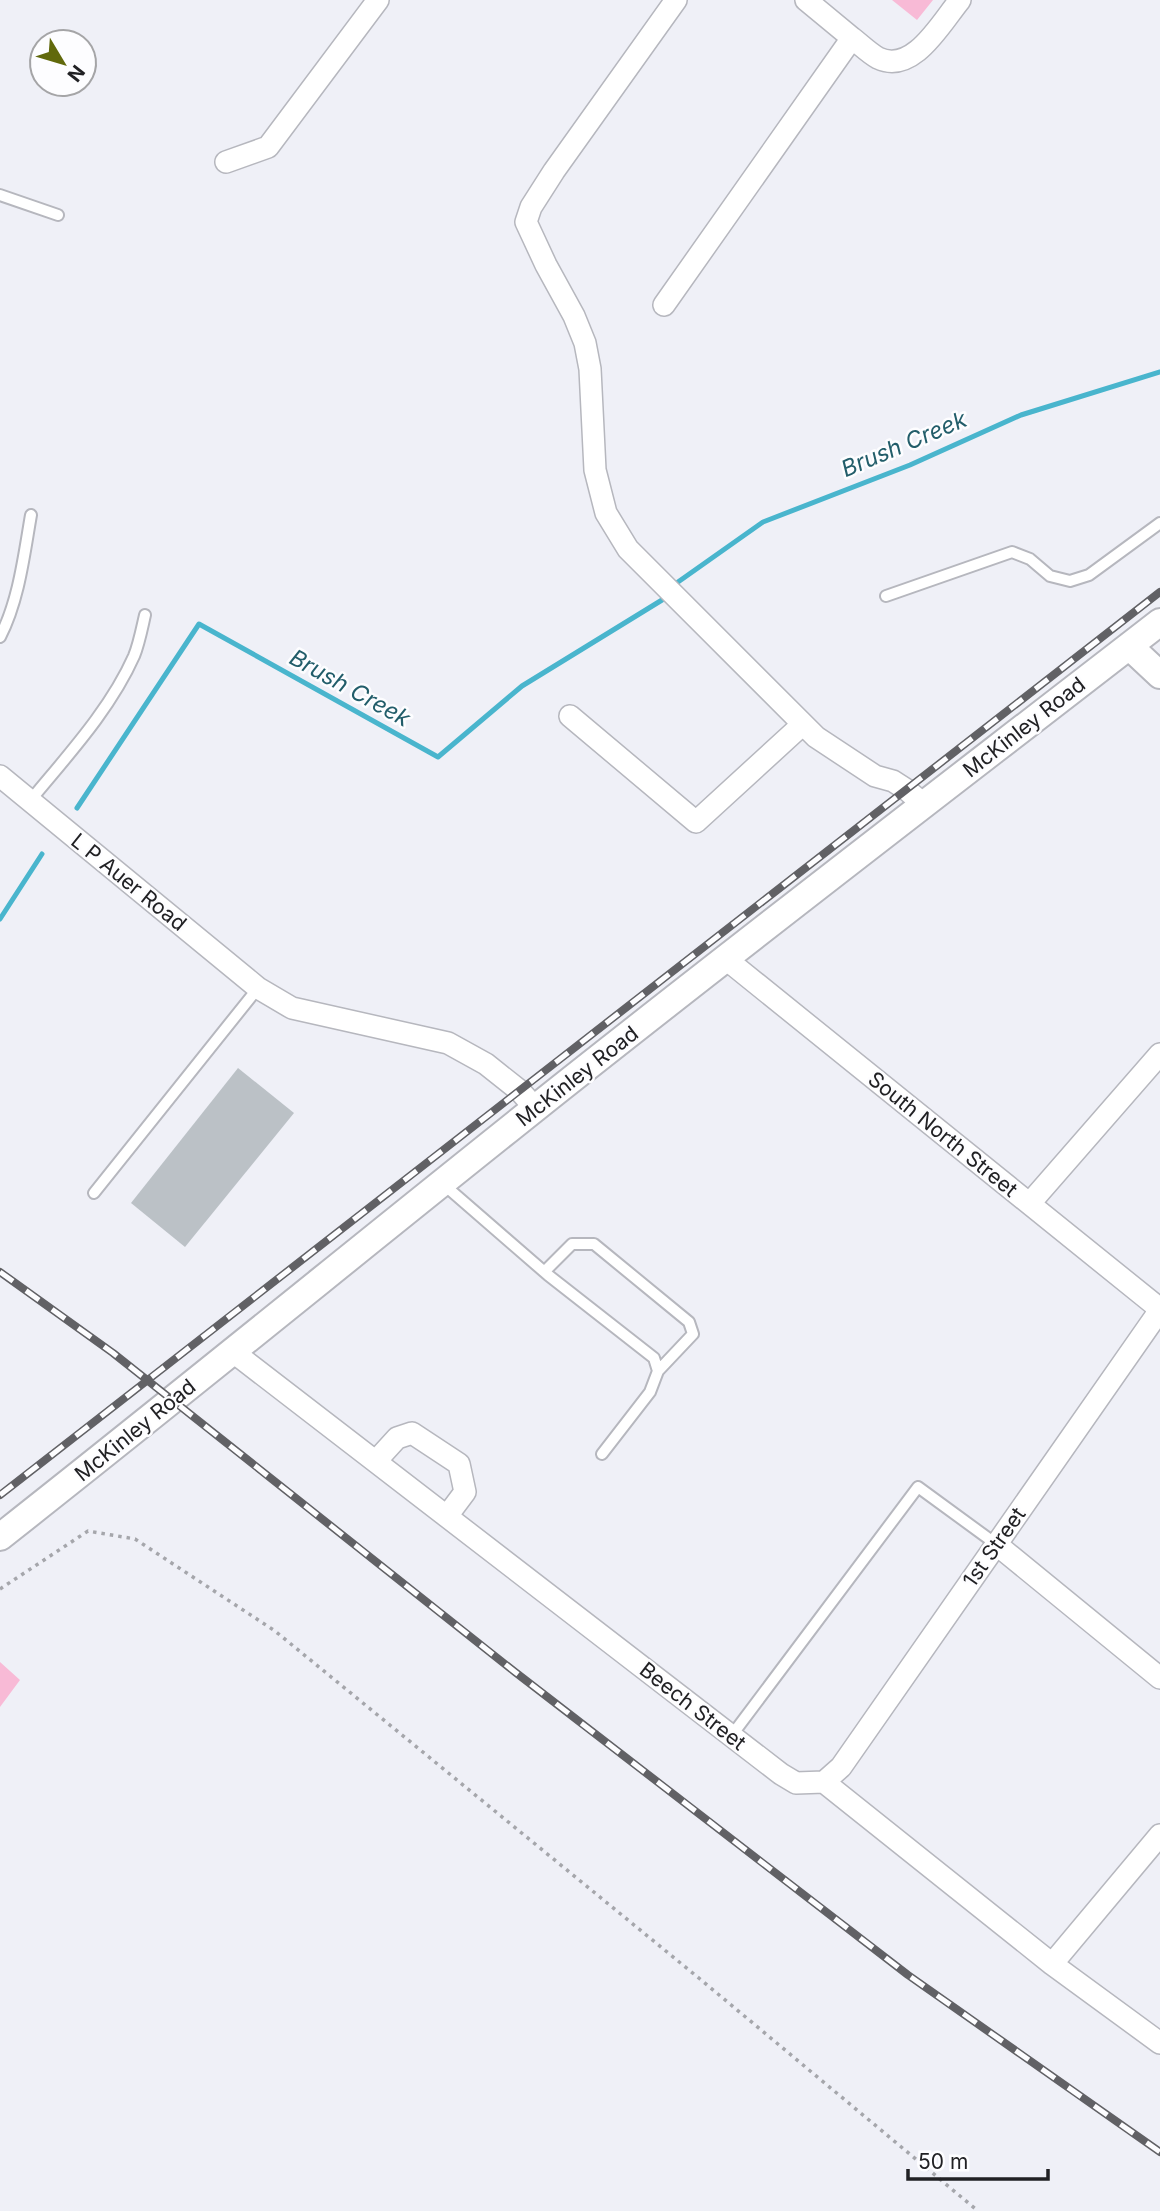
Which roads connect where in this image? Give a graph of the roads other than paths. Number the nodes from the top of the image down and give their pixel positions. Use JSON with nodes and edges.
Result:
{"nodes":[{"id":1,"x":378,"y":0,"type":"edge"},
{"id":2,"x":676,"y":0,"type":"edge"},
{"id":3,"x":806,"y":0,"type":"edge"},
{"id":4,"x":960,"y":0,"type":"edge"},
{"id":5,"x":852,"y":38,"type":"junction"},
{"id":6,"x":226,"y":162,"type":"dead end"},
{"id":7,"x":0,"y":195,"type":"edge"},
{"id":8,"x":58,"y":215,"type":"dead end"},
{"id":9,"x":664,"y":305,"type":"dead end"},
{"id":10,"x":31,"y":515,"type":"dead end"},
{"id":11,"x":1160,"y":523,"type":"edge"},
{"id":12,"x":886,"y":596,"type":"dead end"},
{"id":13,"x":145,"y":615,"type":"dead end"},
{"id":14,"x":1160,"y":622,"type":"edge"},
{"id":15,"x":0,"y":637,"type":"edge"},
{"id":16,"x":1129,"y":646,"type":"junction"},
{"id":17,"x":1160,"y":675,"type":"edge"},
{"id":18,"x":570,"y":716,"type":"dead end"},
{"id":19,"x":803,"y":724,"type":"junction"},
{"id":20,"x":0,"y":776,"type":"edge"},
{"id":21,"x":30,"y":801,"type":"junction"},
{"id":22,"x":923,"y":804,"type":"junction"},
{"id":23,"x":726,"y":959,"type":"junction"},
{"id":24,"x":258,"y":988,"type":"junction"},
{"id":25,"x":1160,"y":1054,"type":"edge"},
{"id":26,"x":535,"y":1108,"type":"junction"},
{"id":27,"x":442,"y":1183,"type":"junction"},
{"id":28,"x":94,"y":1193,"type":"dead end"},
{"id":29,"x":1030,"y":1203,"type":"junction"},
{"id":30,"x":545,"y":1271,"type":"junction"},
{"id":31,"x":1160,"y":1309,"type":"edge"},
{"id":32,"x":232,"y":1351,"type":"junction"},
{"id":33,"x":658,"y":1371,"type":"junction"},
{"id":34,"x":602,"y":1454,"type":"dead end"},
{"id":35,"x":376,"y":1461,"type":"junction"},
{"id":36,"x":447,"y":1517,"type":"junction"},
{"id":37,"x":0,"y":1537,"type":"edge"},
{"id":38,"x":996,"y":1544,"type":"junction"},
{"id":39,"x":1160,"y":1678,"type":"edge"},
{"id":40,"x":732,"y":1735,"type":"junction"},
{"id":41,"x":824,"y":1782,"type":"junction"},
{"id":42,"x":1160,"y":1835,"type":"edge"},
{"id":43,"x":1052,"y":1964,"type":"junction"},
{"id":44,"x":1160,"y":2043,"type":"edge"}],
"edges":[{"from":1,"to":6,"type":"street"},
{"from":2,"to":19,"type":"street"},
{"from":3,"to":5,"type":"street"},
{"from":4,"to":5,"type":"street"},
{"from":5,"to":9,"type":"street"},
{"from":7,"to":8,"type":"lane"},
{"from":10,"to":15,"type":"lane"},
{"from":11,"to":12,"type":"lane"},
{"from":13,"to":21,"type":"lane"},
{"from":14,"to":16,"type":"street","name":"McKinley Road"},
{"from":16,"to":17,"type":"street"},
{"from":16,"to":22,"type":"street","name":"McKinley Road"},
{"from":18,"to":19,"type":"street"},
{"from":19,"to":22,"type":"street"},
{"from":20,"to":21,"type":"street","name":"L P Auer Road"},
{"from":21,"to":24,"type":"street","name":"L P Auer Road"},
{"from":22,"to":23,"type":"street","name":"McKinley Road"},
{"from":23,"to":26,"type":"street","name":"McKinley Road"},
{"from":23,"to":29,"type":"street","name":"South North Street"},
{"from":24,"to":26,"type":"street","name":"L P Auer Road"},
{"from":24,"to":28,"type":"lane"},
{"from":25,"to":29,"type":"street"},
{"from":26,"to":27,"type":"street","name":"McKinley Road"},
{"from":27,"to":30,"type":"lane"},
{"from":27,"to":32,"type":"street","name":"McKinley Road"},
{"from":29,"to":31,"type":"street","name":"South North Street"},
{"from":30,"to":33,"type":"lane"},
{"from":30,"to":33,"type":"lane"},
{"from":31,"to":38,"type":"street","name":"1st Street"},
{"from":32,"to":35,"type":"street","name":"Beech Street"},
{"from":32,"to":37,"type":"street","name":"McKinley Road"},
{"from":33,"to":34,"type":"lane"},
{"from":35,"to":36,"type":"street","name":"Beech Street"},
{"from":35,"to":36,"type":"street"},
{"from":36,"to":40,"type":"street","name":"Beech Street"},
{"from":38,"to":39,"type":"street"},
{"from":38,"to":40,"type":"lane"},
{"from":38,"to":41,"type":"street","name":"1st Street"},
{"from":40,"to":41,"type":"street","name":"Beech Street"},
{"from":41,"to":43,"type":"street"},
{"from":42,"to":43,"type":"street"},
{"from":43,"to":44,"type":"street"}]}
